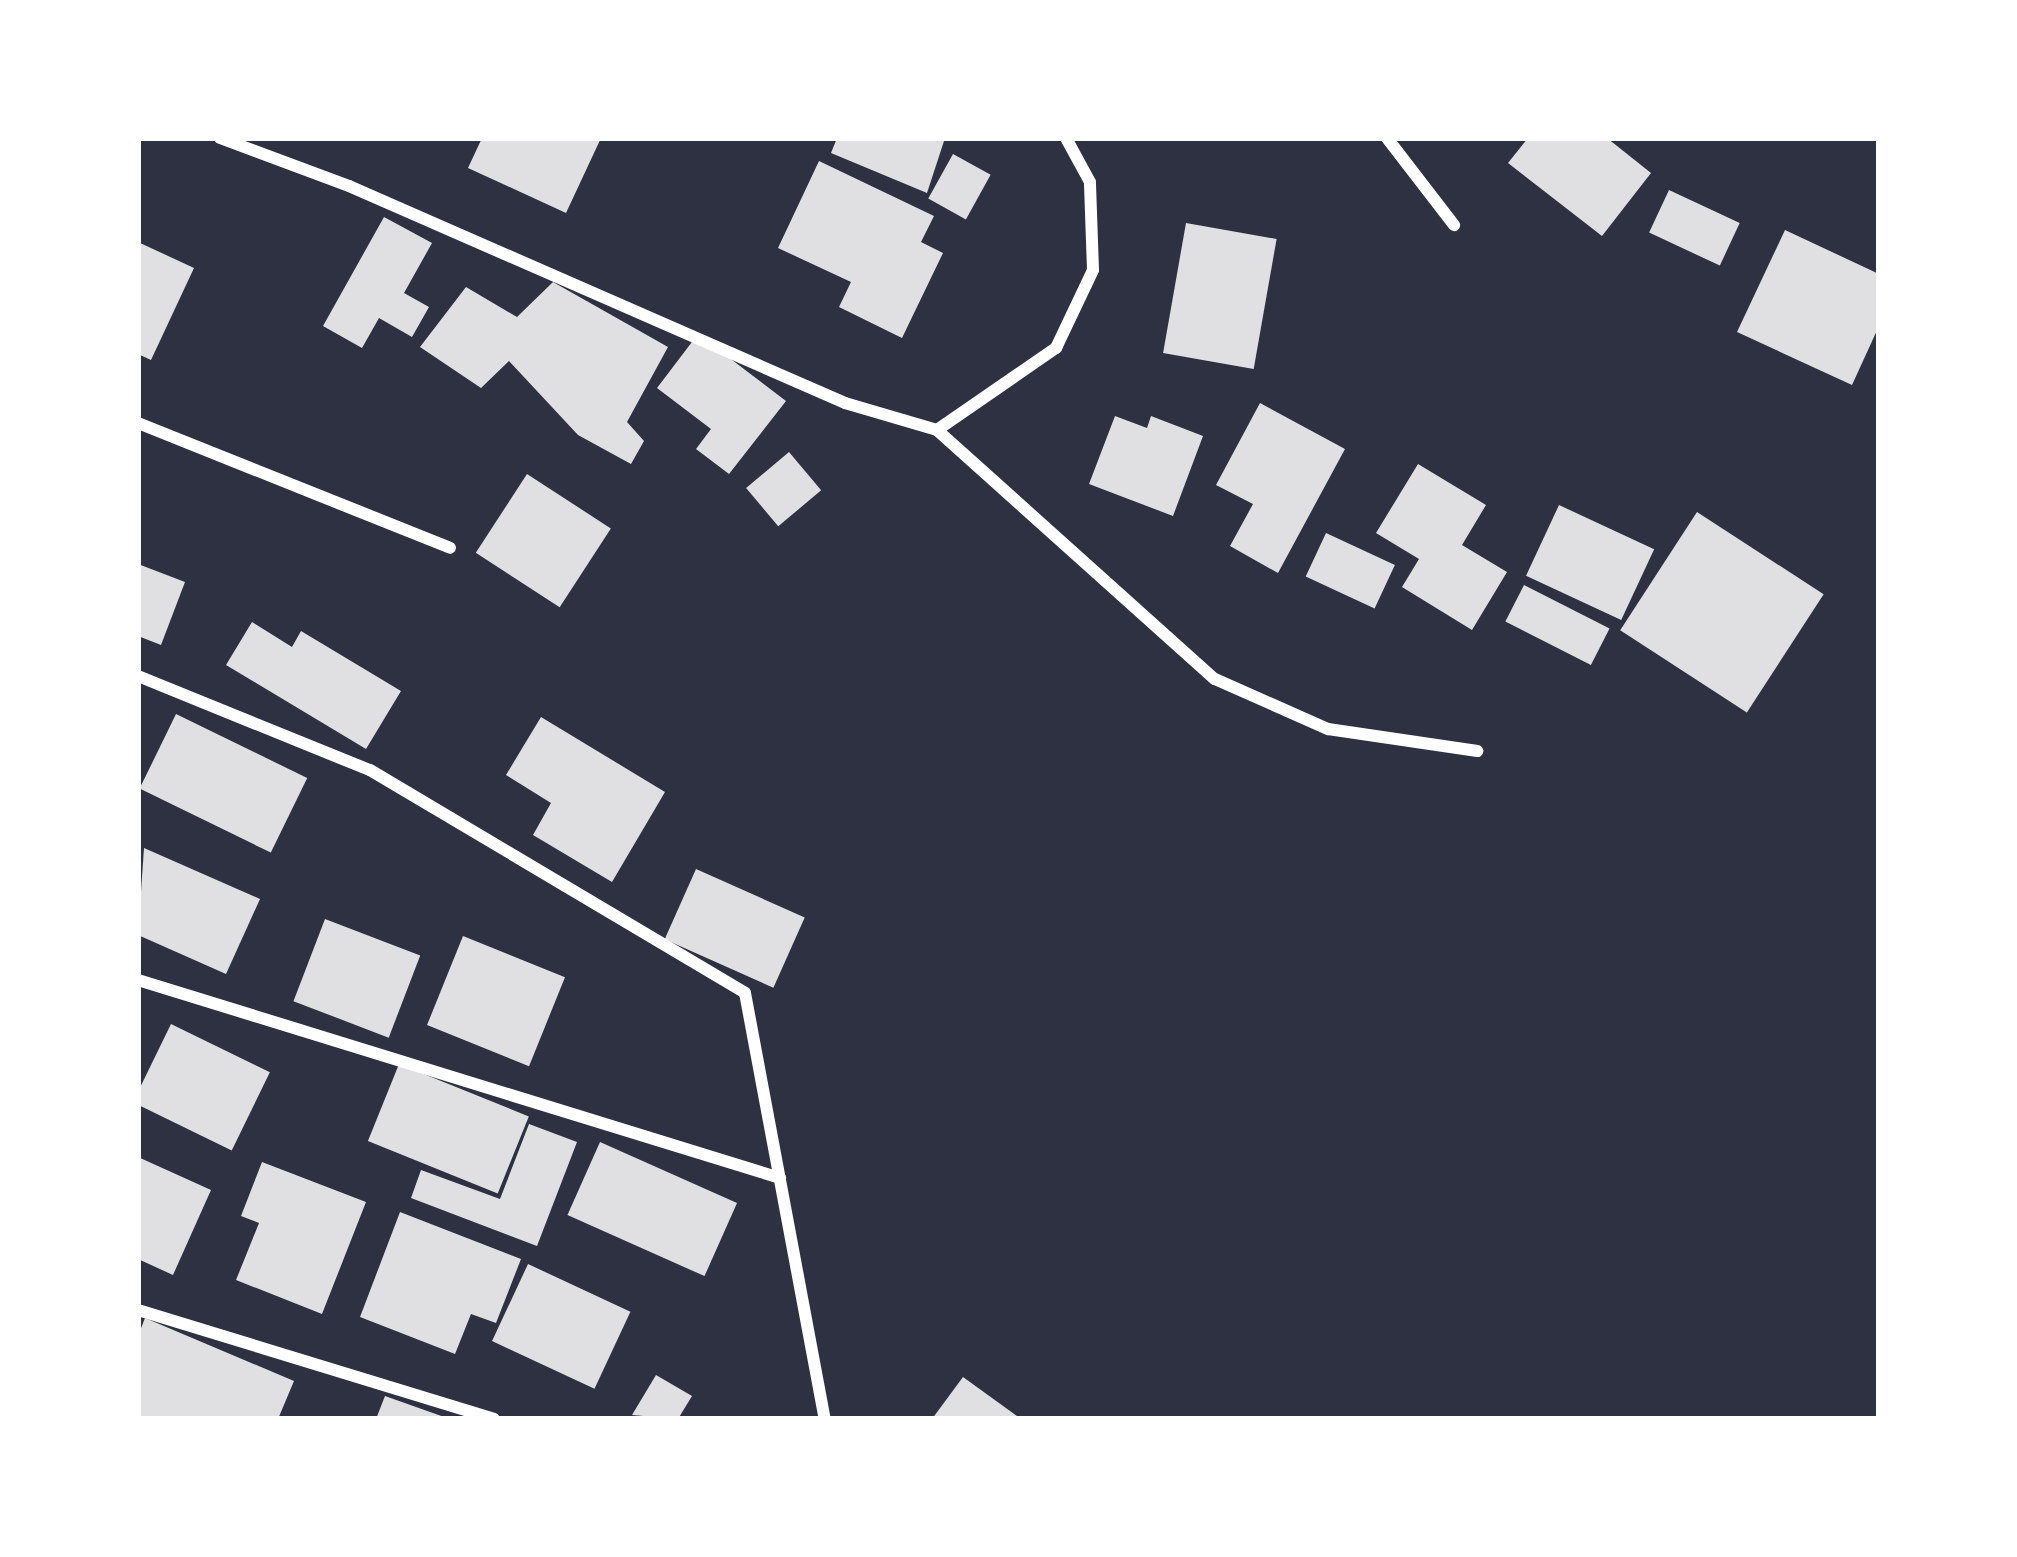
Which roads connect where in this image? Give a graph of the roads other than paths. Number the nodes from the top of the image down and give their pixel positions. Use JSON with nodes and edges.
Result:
{"nodes":[{"id":1,"x":220,"y":138,"type":"edge"},
{"id":2,"x":1066,"y":138,"type":"edge"},
{"id":3,"x":1388,"y":138,"type":"edge"},
{"id":4,"x":1454,"y":225,"type":"dead end"},
{"id":5,"x":138,"y":423,"type":"edge"},
{"id":6,"x":937,"y":430,"type":"junction"},
{"id":7,"x":450,"y":548,"type":"dead end"},
{"id":8,"x":138,"y":676,"type":"edge"},
{"id":9,"x":1477,"y":751,"type":"dead end"},
{"id":10,"x":138,"y":980,"type":"edge"},
{"id":11,"x":780,"y":1178,"type":"junction"},
{"id":12,"x":138,"y":1310,"type":"edge"},
{"id":13,"x":494,"y":1419,"type":"edge"},
{"id":14,"x":825,"y":1419,"type":"edge"}],
"edges":[{"from":1,"to":6,"type":"street"},
{"from":2,"to":6,"type":"street"},
{"from":3,"to":4,"type":"street"},
{"from":5,"to":7,"type":"street"},
{"from":6,"to":9,"type":"street"},
{"from":8,"to":11,"type":"street"},
{"from":10,"to":11,"type":"street"},
{"from":11,"to":14,"type":"street"},
{"from":12,"to":13,"type":"street"}]}
